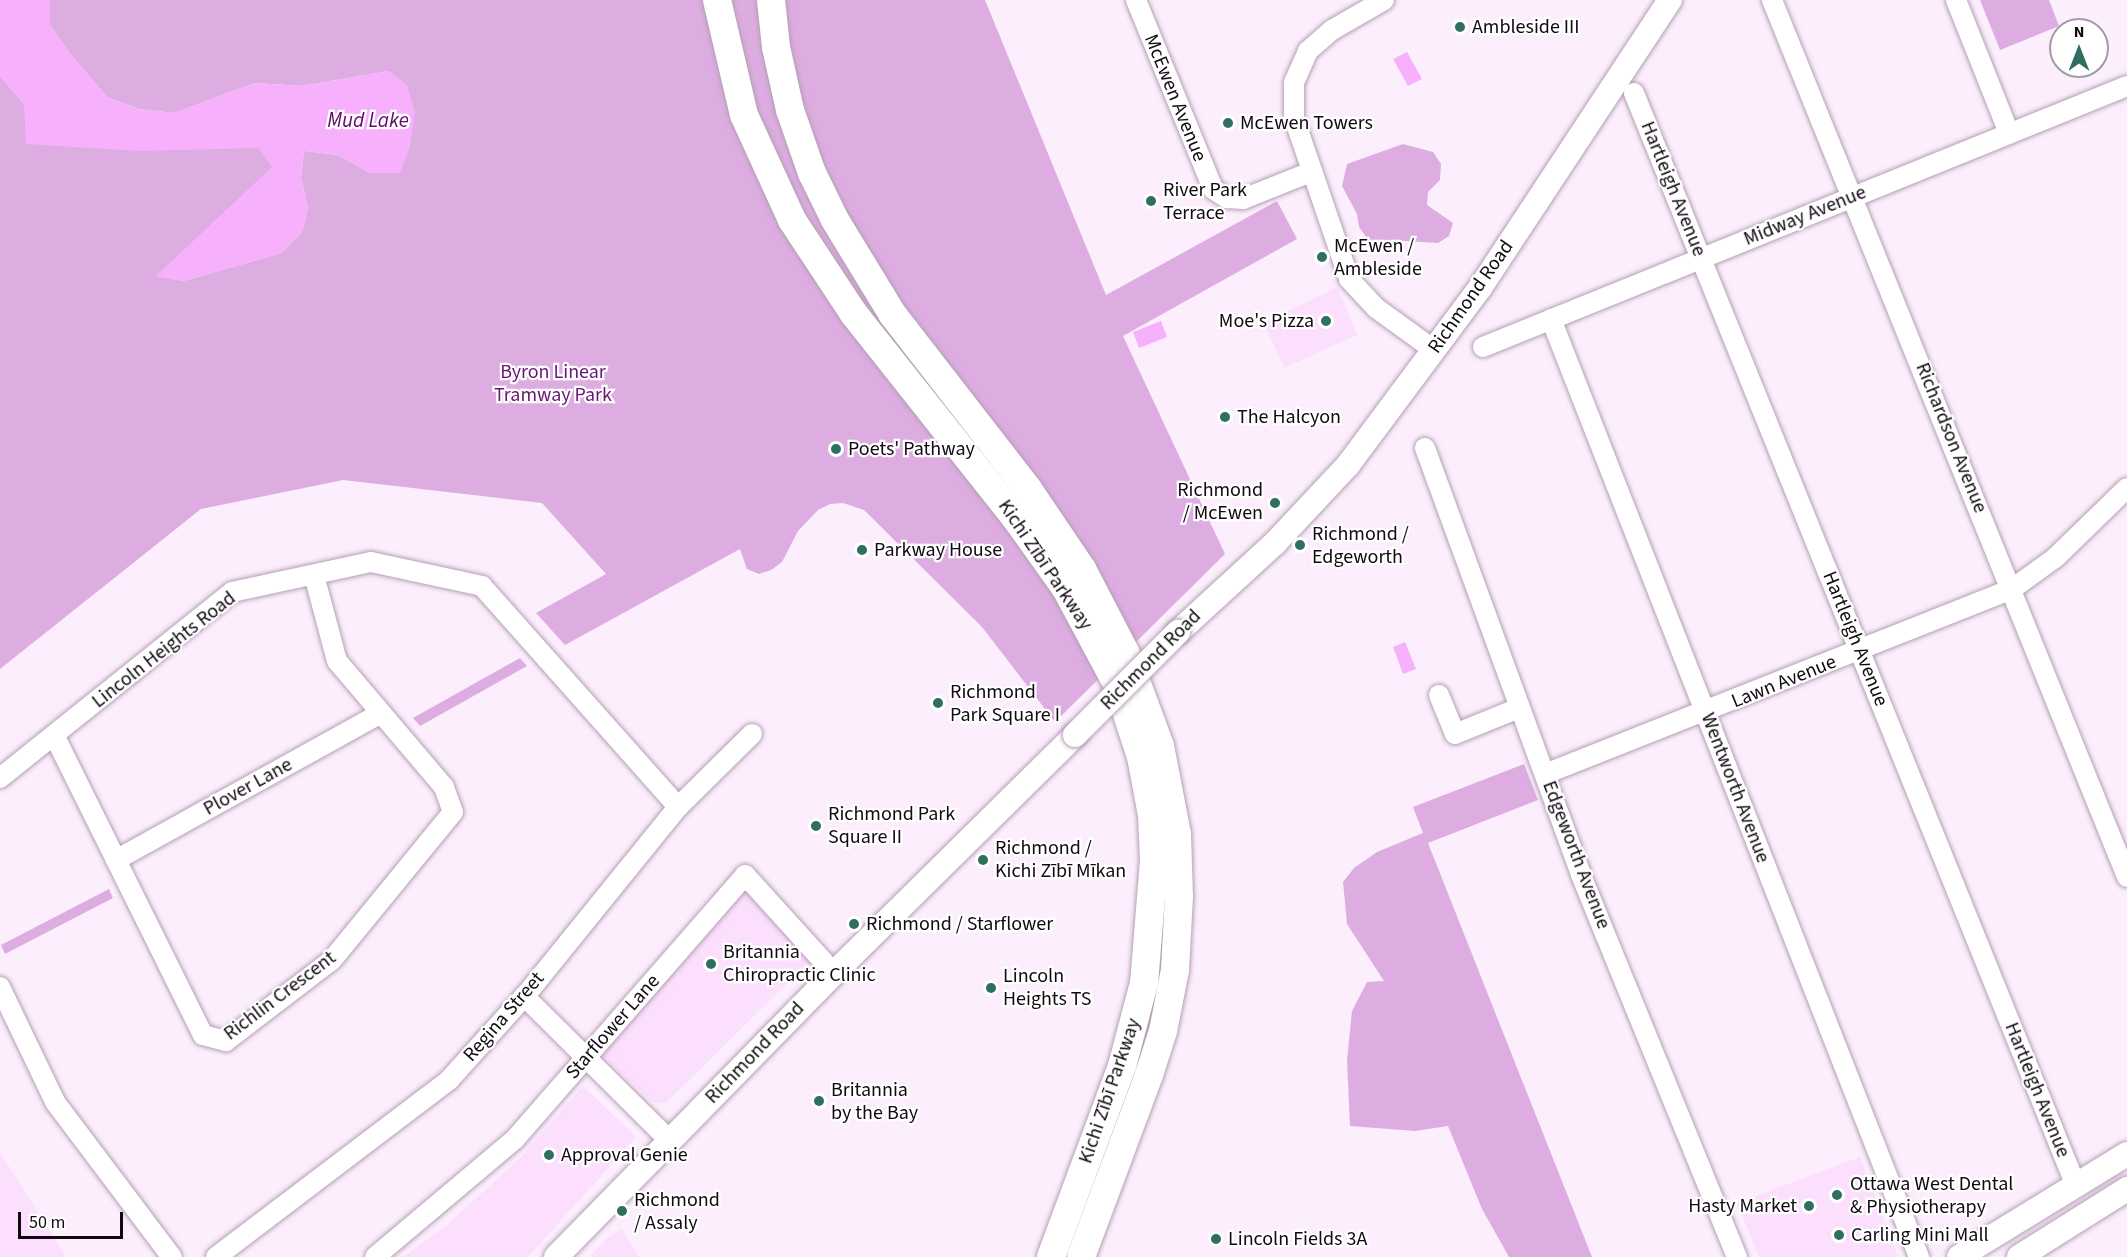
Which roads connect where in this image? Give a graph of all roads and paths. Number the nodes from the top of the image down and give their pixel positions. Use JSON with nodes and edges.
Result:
{"nodes":[{"id":1,"x":717,"y":0,"type":"edge"},
{"id":2,"x":771,"y":0,"type":"edge"},
{"id":3,"x":1136,"y":0,"type":"edge"},
{"id":4,"x":1384,"y":0,"type":"edge"},
{"id":5,"x":1670,"y":0,"type":"edge"},
{"id":6,"x":1772,"y":0,"type":"edge"},
{"id":7,"x":1956,"y":0,"type":"edge"},
{"id":8,"x":2127,"y":86,"type":"edge"},
{"id":9,"x":1634,"y":93,"type":"dead end"},
{"id":10,"x":2008,"y":131,"type":"junction"},
{"id":11,"x":1311,"y":172,"type":"junction"},
{"id":12,"x":1853,"y":196,"type":"junction"},
{"id":13,"x":1700,"y":258,"type":"junction"},
{"id":14,"x":1551,"y":319,"type":"junction"},
{"id":15,"x":1484,"y":347,"type":"dead end"},
{"id":16,"x":1434,"y":350,"type":"junction"},
{"id":17,"x":1425,"y":448,"type":"dead end"},
{"id":18,"x":2127,"y":488,"type":"edge"},
{"id":19,"x":314,"y":575,"type":"junction"},
{"id":20,"x":2012,"y":589,"type":"junction"},
{"id":21,"x":1860,"y":652,"type":"junction"},
{"id":22,"x":1439,"y":695,"type":"dead end"},
{"id":23,"x":1520,"y":708,"type":"junction"},
{"id":24,"x":1705,"y":713,"type":"junction"},
{"id":25,"x":379,"y":714,"type":"junction"},
{"id":26,"x":752,"y":734,"type":"dead end"},
{"id":27,"x":54,"y":735,"type":"junction"},
{"id":28,"x":1545,"y":774,"type":"junction"},
{"id":29,"x":0,"y":778,"type":"edge"},
{"id":30,"x":678,"y":807,"type":"junction"},
{"id":31,"x":116,"y":860,"type":"junction"},
{"id":32,"x":2127,"y":877,"type":"edge"},
{"id":33,"x":834,"y":973,"type":"junction"},
{"id":34,"x":0,"y":987,"type":"edge"},
{"id":35,"x":524,"y":996,"type":"junction"},
{"id":36,"x":585,"y":1058,"type":"junction"},
{"id":37,"x":670,"y":1141,"type":"junction"},
{"id":38,"x":2127,"y":1154,"type":"edge"},
{"id":39,"x":2076,"y":1186,"type":"junction"},
{"id":40,"x":2127,"y":1189,"type":"edge"},
{"id":41,"x":1050,"y":1252,"type":"edge"},
{"id":42,"x":172,"y":1257,"type":"edge"},
{"id":43,"x":216,"y":1257,"type":"edge"},
{"id":44,"x":375,"y":1257,"type":"edge"},
{"id":45,"x":556,"y":1257,"type":"edge"},
{"id":46,"x":1081,"y":1257,"type":"edge"},
{"id":47,"x":1737,"y":1257,"type":"edge"},
{"id":48,"x":1918,"y":1257,"type":"edge"},
{"id":49,"x":1959,"y":1257,"type":"edge"},
{"id":50,"x":2019,"y":1257,"type":"edge"}],
"edges":[{"from":1,"to":41,"type":"highway","name":"Kichi Zībī Parkway"},
{"from":2,"to":46,"type":"highway","name":"Kichi Zībī Parkway"},
{"from":3,"to":11,"type":"street","name":"McEwen Avenue"},
{"from":4,"to":11,"type":"street"},
{"from":5,"to":16,"type":"main road","name":"Richmond Road"},
{"from":6,"to":12,"type":"street","name":"Richardson Avenue"},
{"from":7,"to":10,"type":"street"},
{"from":8,"to":10,"type":"street","name":"Midway Avenue"},
{"from":9,"to":13,"type":"street","name":"Hartleigh Avenue"},
{"from":10,"to":12,"type":"street","name":"Midway Avenue"},
{"from":11,"to":16,"type":"street"},
{"from":12,"to":13,"type":"street","name":"Midway Avenue"},
{"from":12,"to":20,"type":"street","name":"Richardson Avenue"},
{"from":13,"to":14,"type":"street","name":"Midway Avenue"},
{"from":13,"to":21,"type":"street","name":"Hartleigh Avenue"},
{"from":14,"to":15,"type":"street","name":"Midway Avenue"},
{"from":14,"to":24,"type":"street","name":"Wentworth Avenue"},
{"from":16,"to":33,"type":"main road","name":"Richmond Road","bridge":true},
{"from":17,"to":23,"type":"street","name":"Edgeworth Avenue"},
{"from":18,"to":20,"type":"street","name":"Lawn Avenue"},
{"from":19,"to":25,"type":"street","name":"Richlin Crescent"},
{"from":19,"to":27,"type":"street","name":"Lincoln Heights Road"},
{"from":19,"to":30,"type":"street","name":"Lincoln Heights Road"},
{"from":20,"to":21,"type":"street","name":"Lawn Avenue"},
{"from":20,"to":32,"type":"street","name":"Richardson Avenue"},
{"from":21,"to":24,"type":"street","name":"Lawn Avenue"},
{"from":21,"to":39,"type":"street","name":"Hartleigh Avenue"},
{"from":22,"to":23,"type":"street"},
{"from":23,"to":28,"type":"street","name":"Edgeworth Avenue"},
{"from":24,"to":28,"type":"street","name":"Lawn Avenue"},
{"from":24,"to":48,"type":"street","name":"Wentworth Avenue"},
{"from":25,"to":31,"type":"street","name":"Plover Lane"},
{"from":25,"to":31,"type":"street","name":"Richlin Crescent"},
{"from":26,"to":30,"type":"street","name":"Regina Street"},
{"from":27,"to":29,"type":"street","name":"Lincoln Heights Road"},
{"from":27,"to":31,"type":"street","name":"Richlin Crescent"},
{"from":28,"to":47,"type":"street","name":"Edgeworth Avenue"},
{"from":30,"to":35,"type":"street","name":"Regina Street"},
{"from":33,"to":36,"type":"street","name":"Starflower Lane"},
{"from":33,"to":37,"type":"main road","name":"Richmond Road"},
{"from":34,"to":42,"type":"street"},
{"from":35,"to":36,"type":"street"},
{"from":35,"to":43,"type":"street","name":"Regina Street"},
{"from":36,"to":37,"type":"street"},
{"from":36,"to":44,"type":"street","name":"Starflower Lane"},
{"from":37,"to":45,"type":"main road","name":"Richmond Road"},
{"from":38,"to":39,"type":"main road"},
{"from":39,"to":49,"type":"main road"},
{"from":40,"to":50,"type":"main road"}]}
